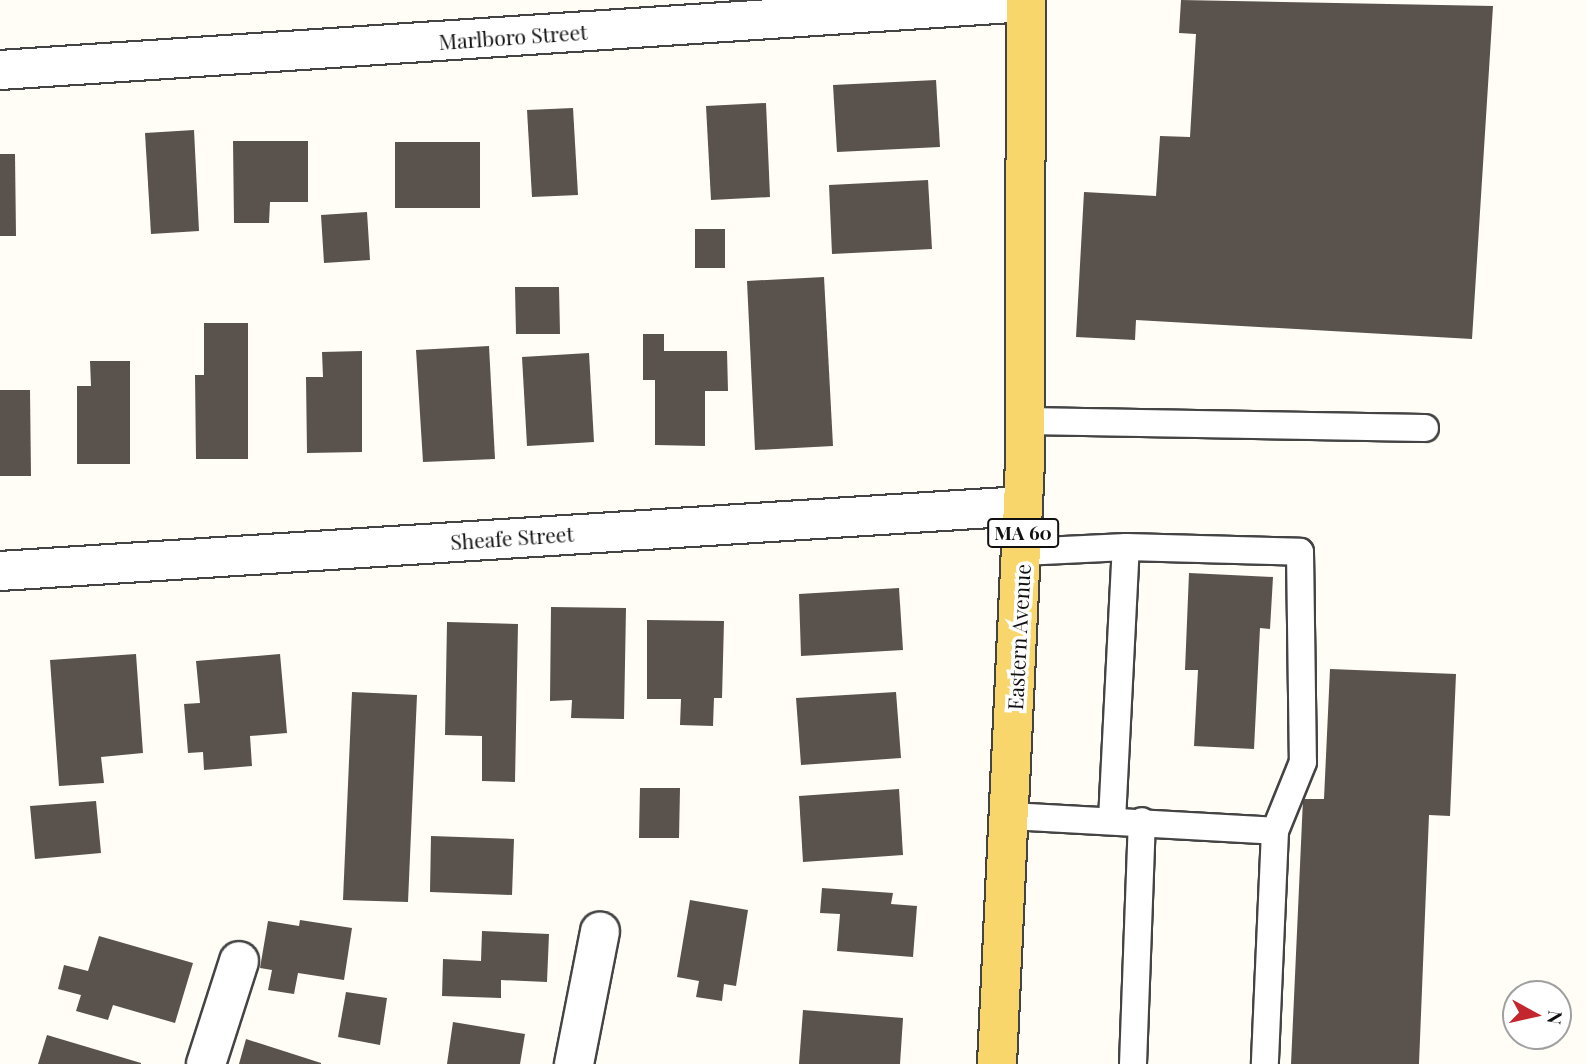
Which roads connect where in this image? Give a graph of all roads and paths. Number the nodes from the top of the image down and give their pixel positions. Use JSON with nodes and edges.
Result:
{"nodes":[{"id":1,"x":1026,"y":1,"type":"edge"},
{"id":2,"x":0,"y":70,"type":"edge"},
{"id":3,"x":1026,"y":421,"type":"junction"},
{"id":4,"x":1425,"y":428,"type":"dead end"},
{"id":5,"x":1023,"y":506,"type":"junction"},
{"id":6,"x":1126,"y":547,"type":"junction"},
{"id":7,"x":1022,"y":552,"type":"junction"},
{"id":8,"x":0,"y":571,"type":"edge"},
{"id":9,"x":1010,"y":816,"type":"junction"},
{"id":10,"x":1112,"y":820,"type":"junction"},
{"id":11,"x":1142,"y":821,"type":"junction"},
{"id":12,"x":1275,"y":831,"type":"junction"},
{"id":13,"x":600,"y":932,"type":"dead end"},
{"id":14,"x":239,"y":961,"type":"dead end"},
{"id":15,"x":206,"y":1064,"type":"edge"},
{"id":16,"x":574,"y":1064,"type":"edge"},
{"id":17,"x":997,"y":1064,"type":"edge"},
{"id":18,"x":1133,"y":1064,"type":"edge"},
{"id":19,"x":1265,"y":1064,"type":"edge"}],
"edges":[{"from":1,"to":2,"type":"street","name":"Marlboro Street"},
{"from":1,"to":3,"type":"main road","name":"Eastern Avenue","number":"MA 60"},
{"from":3,"to":4,"type":"lane"},
{"from":3,"to":5,"type":"main road","name":"Eastern Avenue","number":"MA 60"},
{"from":5,"to":7,"type":"main road","name":"Eastern Avenue","number":"MA 60"},
{"from":5,"to":8,"type":"street","name":"Sheafe Street"},
{"from":6,"to":7,"type":"lane"},
{"from":6,"to":10,"type":"lane"},
{"from":6,"to":12,"type":"lane"},
{"from":7,"to":9,"type":"main road","name":"Eastern Avenue","number":"MA 60"},
{"from":9,"to":10,"type":"lane"},
{"from":9,"to":17,"type":"main road","name":"Eastern Avenue","number":"MA 60"},
{"from":10,"to":11,"type":"lane"},
{"from":11,"to":12,"type":"lane"},
{"from":11,"to":18,"type":"lane"},
{"from":12,"to":19,"type":"lane"},
{"from":13,"to":16,"type":"street"},
{"from":14,"to":15,"type":"street"}]}
